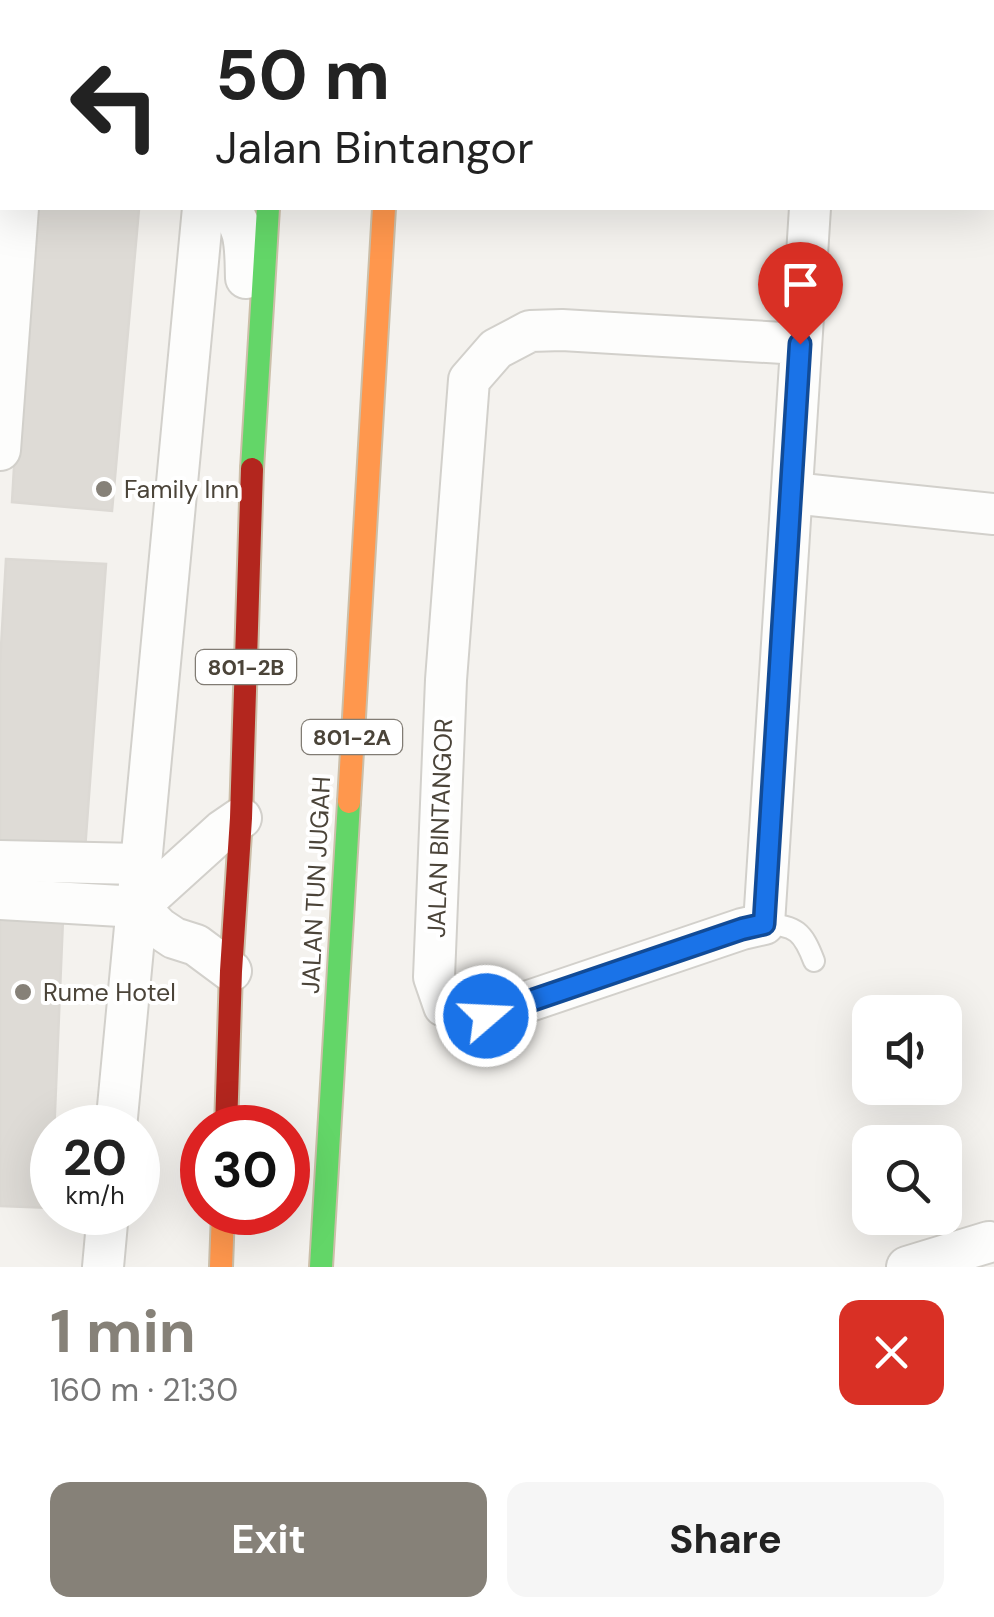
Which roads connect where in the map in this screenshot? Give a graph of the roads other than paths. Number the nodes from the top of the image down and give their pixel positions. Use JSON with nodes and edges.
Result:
{"nodes":[{"id":1,"x":18,"y":210,"type":"edge"},
{"id":2,"x":203,"y":210,"type":"edge"},
{"id":3,"x":228,"y":210,"type":"edge"},
{"id":4,"x":268,"y":210,"type":"edge"},
{"id":5,"x":384,"y":210,"type":"edge"},
{"id":6,"x":810,"y":210,"type":"edge"},
{"id":7,"x":800,"y":344,"type":"junction"},
{"id":8,"x":0,"y":450,"type":"edge"},
{"id":9,"x":251,"y":482,"type":"junction"},
{"id":10,"x":792,"y":493,"type":"junction"},
{"id":11,"x":994,"y":514,"type":"edge"},
{"id":12,"x":241,"y":818,"type":"junction"},
{"id":13,"x":0,"y":861,"type":"edge"},
{"id":14,"x":140,"y":864,"type":"junction"},
{"id":15,"x":0,"y":899,"type":"edge"},
{"id":16,"x":138,"y":906,"type":"junction"},
{"id":17,"x":764,"y":924,"type":"junction"},
{"id":18,"x":814,"y":961,"type":"dead end"},
{"id":19,"x":230,"y":971,"type":"junction"},
{"id":20,"x":118,"y":1105,"type":"edge"},
{"id":21,"x":227,"y":1105,"type":"edge"},
{"id":22,"x":106,"y":1235,"type":"edge"},
{"id":23,"x":222,"y":1235,"type":"edge"},
{"id":24,"x":988,"y":1242,"type":"dead end"},
{"id":25,"x":103,"y":1267,"type":"edge"},
{"id":26,"x":221,"y":1267,"type":"edge"},
{"id":27,"x":321,"y":1267,"type":"edge"},
{"id":28,"x":906,"y":1267,"type":"edge"}],
"edges":[{"from":1,"to":8,"type":"street"},
{"from":2,"to":14,"type":"street"},
{"from":3,"to":9,"type":"street"},
{"from":4,"to":9,"type":"highway","number":"801-2B"},
{"from":5,"to":27,"type":"highway","name":"JALAN TUN JUGAH","number":"801-2A"},
{"from":6,"to":7,"type":"street"},
{"from":7,"to":10,"type":"street"},
{"from":7,"to":17,"type":"street","name":"JALAN BINTANGOR"},
{"from":9,"to":12,"type":"highway","number":"801-2B"},
{"from":10,"to":11,"type":"street"},
{"from":10,"to":17,"type":"street"},
{"from":12,"to":16,"type":"street"},
{"from":12,"to":19,"type":"highway","number":"801-2B"},
{"from":13,"to":14,"type":"street"},
{"from":14,"to":16,"type":"street"},
{"from":15,"to":16,"type":"street"},
{"from":16,"to":19,"type":"street"},
{"from":16,"to":20,"type":"street"},
{"from":17,"to":18,"type":"lane"},
{"from":19,"to":21,"type":"highway","number":"801-2B"},
{"from":22,"to":25,"type":"street"},
{"from":23,"to":26,"type":"highway"},
{"from":24,"to":28,"type":"street"}]}
